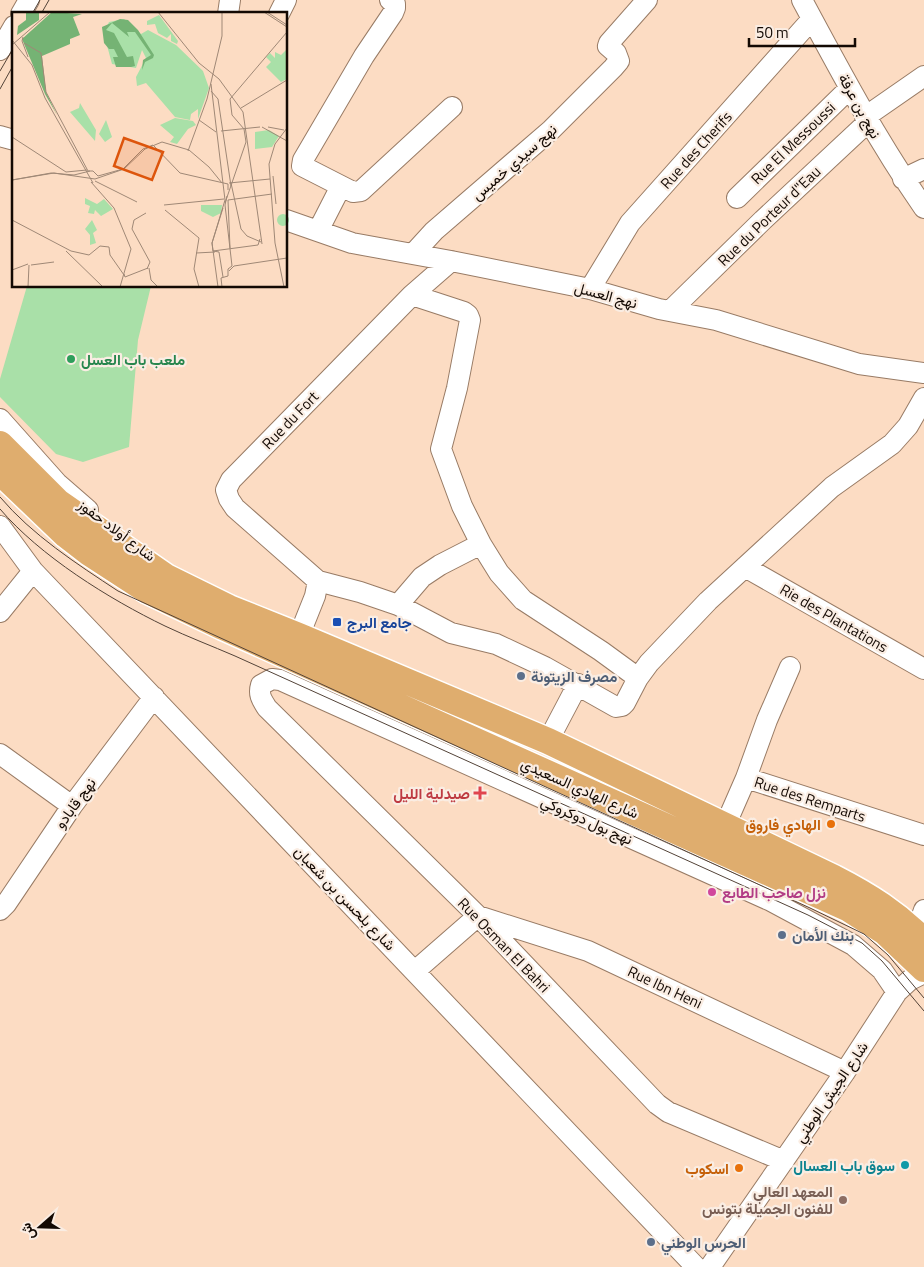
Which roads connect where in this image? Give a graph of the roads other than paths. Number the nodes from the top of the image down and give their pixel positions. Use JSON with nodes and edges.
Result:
{"nodes":[{"id":1,"x":29,"y":0,"type":"edge"},
{"id":2,"x":286,"y":0,"type":"edge"},
{"id":3,"x":390,"y":0,"type":"edge"},
{"id":4,"x":647,"y":0,"type":"edge"},
{"id":5,"x":802,"y":0,"type":"edge"},
{"id":6,"x":22,"y":12,"type":"edge"},
{"id":7,"x":280,"y":12,"type":"edge"},
{"id":8,"x":812,"y":19,"type":"junction"},
{"id":9,"x":12,"y":29,"type":"edge"},
{"id":10,"x":0,"y":50,"type":"edge"},
{"id":11,"x":924,"y":76,"type":"edge"},
{"id":12,"x":850,"y":88,"type":"junction"},
{"id":13,"x":452,"y":107,"type":"dead end"},
{"id":14,"x":867,"y":120,"type":"junction"},
{"id":15,"x":924,"y":169,"type":"edge"},
{"id":16,"x":904,"y":180,"type":"junction"},
{"id":17,"x":341,"y":186,"type":"junction"},
{"id":18,"x":737,"y":198,"type":"dead end"},
{"id":19,"x":924,"y":208,"type":"edge"},
{"id":20,"x":288,"y":221,"type":"edge"},
{"id":21,"x":318,"y":231,"type":"junction"},
{"id":22,"x":413,"y":254,"type":"junction"},
{"id":23,"x":451,"y":261,"type":"junction"},
{"id":24,"x":590,"y":289,"type":"junction"},
{"id":25,"x":412,"y":296,"type":"junction"},
{"id":26,"x":670,"y":311,"type":"junction"},
{"id":27,"x":924,"y":373,"type":"edge"},
{"id":28,"x":924,"y":398,"type":"edge"},
{"id":29,"x":0,"y":419,"type":"edge"},
{"id":30,"x":0,"y":444,"type":"edge"},
{"id":31,"x":0,"y":472,"type":"edge"},
{"id":32,"x":0,"y":526,"type":"edge"},
{"id":33,"x":481,"y":544,"type":"junction"},
{"id":34,"x":745,"y":567,"type":"junction"},
{"id":35,"x":33,"y":571,"type":"junction"},
{"id":36,"x":318,"y":581,"type":"junction"},
{"id":37,"x":398,"y":605,"type":"junction"},
{"id":38,"x":0,"y":612,"type":"edge"},
{"id":39,"x":235,"y":617,"type":"junction"},
{"id":40,"x":299,"y":636,"type":"junction"},
{"id":41,"x":790,"y":668,"type":"dead end"},
{"id":42,"x":924,"y":668,"type":"edge"},
{"id":43,"x":638,"y":678,"type":"junction"},
{"id":44,"x":578,"y":684,"type":"junction"},
{"id":45,"x":261,"y":685,"type":"joint"},
{"id":46,"x":154,"y":697,"type":"junction"},
{"id":47,"x":548,"y":742,"type":"junction"},
{"id":48,"x":0,"y":754,"type":"edge"},
{"id":49,"x":746,"y":778,"type":"junction"},
{"id":50,"x":72,"y":806,"type":"junction"},
{"id":51,"x":725,"y":826,"type":"junction"},
{"id":52,"x":924,"y":836,"type":"edge"},
{"id":53,"x":2,"y":904,"type":"edge"},
{"id":54,"x":478,"y":916,"type":"junction"},
{"id":55,"x":921,"y":928,"type":"edge"},
{"id":56,"x":924,"y":969,"type":"edge"},
{"id":57,"x":415,"y":971,"type":"junction"},
{"id":58,"x":924,"y":973,"type":"edge"},
{"id":59,"x":897,"y":992,"type":"junction"},
{"id":60,"x":845,"y":1072,"type":"junction"},
{"id":61,"x":784,"y":1161,"type":"junction"},
{"id":62,"x":696,"y":1267,"type":"edge"},
{"id":63,"x":710,"y":1267,"type":"edge"}],
"edges":[{"from":1,"to":6,"type":"street"},
{"from":2,"to":7,"type":"street"},
{"from":3,"to":17,"type":"street"},
{"from":4,"to":22,"type":"street","name":"نهج سيدي خميس"},
{"from":5,"to":8,"type":"street","name":"نهج بن عرفة"},
{"from":8,"to":12,"type":"street","name":"نهج بن عرفة"},
{"from":8,"to":24,"type":"street","name":"Rue des Cherifs"},
{"from":9,"to":10,"type":"street"},
{"from":11,"to":14,"type":"street","name":"Rue du Porteur d\"Eau"},
{"from":12,"to":14,"type":"street","name":"نهج بن عرفة"},
{"from":12,"to":18,"type":"street","name":"Rue El Messoussi"},
{"from":13,"to":17,"type":"street"},
{"from":14,"to":16,"type":"street","name":"نهج بن عرفة"},
{"from":14,"to":26,"type":"street","name":"Rue du Porteur d\"Eau"},
{"from":15,"to":16,"type":"street"},
{"from":16,"to":19,"type":"street","name":"نهج بن عرفة"},
{"from":17,"to":21,"type":"street"},
{"from":20,"to":21,"type":"street","name":"نهج العسل"},
{"from":21,"to":22,"type":"street","name":"نهج العسل"},
{"from":22,"to":23,"type":"street","name":"نهج العسل"},
{"from":23,"to":24,"type":"street","name":"نهج العسل"},
{"from":23,"to":25,"type":"street","name":"Rue du Fort"},
{"from":24,"to":26,"type":"street","name":"نهج العسل"},
{"from":25,"to":33,"type":"street"},
{"from":25,"to":36,"type":"street","name":"Rue du Fort"},
{"from":26,"to":27,"type":"street","name":"نهج العسل"},
{"from":28,"to":34,"type":"street"},
{"from":29,"to":39,"type":"street","name":"شارع أولاد حفوز"},
{"from":30,"to":39,"type":"main road","name":"شارع أولاد حفوز"},
{"from":31,"to":39,"type":"main road","name":"شارع أولاد حفوز"},
{"from":32,"to":35,"type":"street","name":"شارع بلحسن بن شعبان"},
{"from":33,"to":37,"type":"street"},
{"from":33,"to":43,"type":"street"},
{"from":34,"to":42,"type":"street","name":"Rie des Plantations"},
{"from":34,"to":43,"type":"street"},
{"from":35,"to":38,"type":"street"},
{"from":35,"to":46,"type":"street","name":"شارع بلحسن بن شعبان"},
{"from":36,"to":37,"type":"street"},
{"from":36,"to":40,"type":"street"},
{"from":37,"to":44,"type":"street"},
{"from":39,"to":40,"type":"main road","name":"شارع الهادي السعيدي"},
{"from":39,"to":56,"type":"main road","name":"شارع الهادي السعيدي"},
{"from":40,"to":47,"type":"main road","name":"شارع الهادي السعيدي"},
{"from":41,"to":49,"type":"street"},
{"from":43,"to":44,"type":"street"},
{"from":44,"to":47,"type":"street"},
{"from":45,"to":54,"type":"street","name":"Rue Osman El Bahri"},
{"from":45,"to":59,"type":"street","name":"نهج بول دوكروكي"},
{"from":46,"to":50,"type":"street","name":"نهج قابادو"},
{"from":46,"to":57,"type":"street","name":"شارع بلحسن بن شعبان"},
{"from":47,"to":51,"type":"main road","name":"شارع الهادي السعيدي"},
{"from":48,"to":50,"type":"street"},
{"from":49,"to":51,"type":"street","name":"Rue des Remparts"},
{"from":49,"to":52,"type":"street","name":"Rue des Remparts"},
{"from":50,"to":53,"type":"street","name":"نهج قابادو"},
{"from":51,"to":55,"type":"main road","name":"شارع الهادي السعيدي"},
{"from":54,"to":57,"type":"street"},
{"from":54,"to":60,"type":"street","name":"Rue Ibn Heni"},
{"from":54,"to":61,"type":"street","name":"Rue Osman El Bahri"},
{"from":57,"to":62,"type":"street","name":"شارع بلحسن بن شعبان"},
{"from":58,"to":59,"type":"street","name":"شارع الجيش الوطني"},
{"from":59,"to":60,"type":"street","name":"شارع الجيش الوطني"},
{"from":60,"to":61,"type":"street","name":"شارع الجيش الوطني"},
{"from":61,"to":63,"type":"street","name":"شارع الجيش الوطني"}]}
